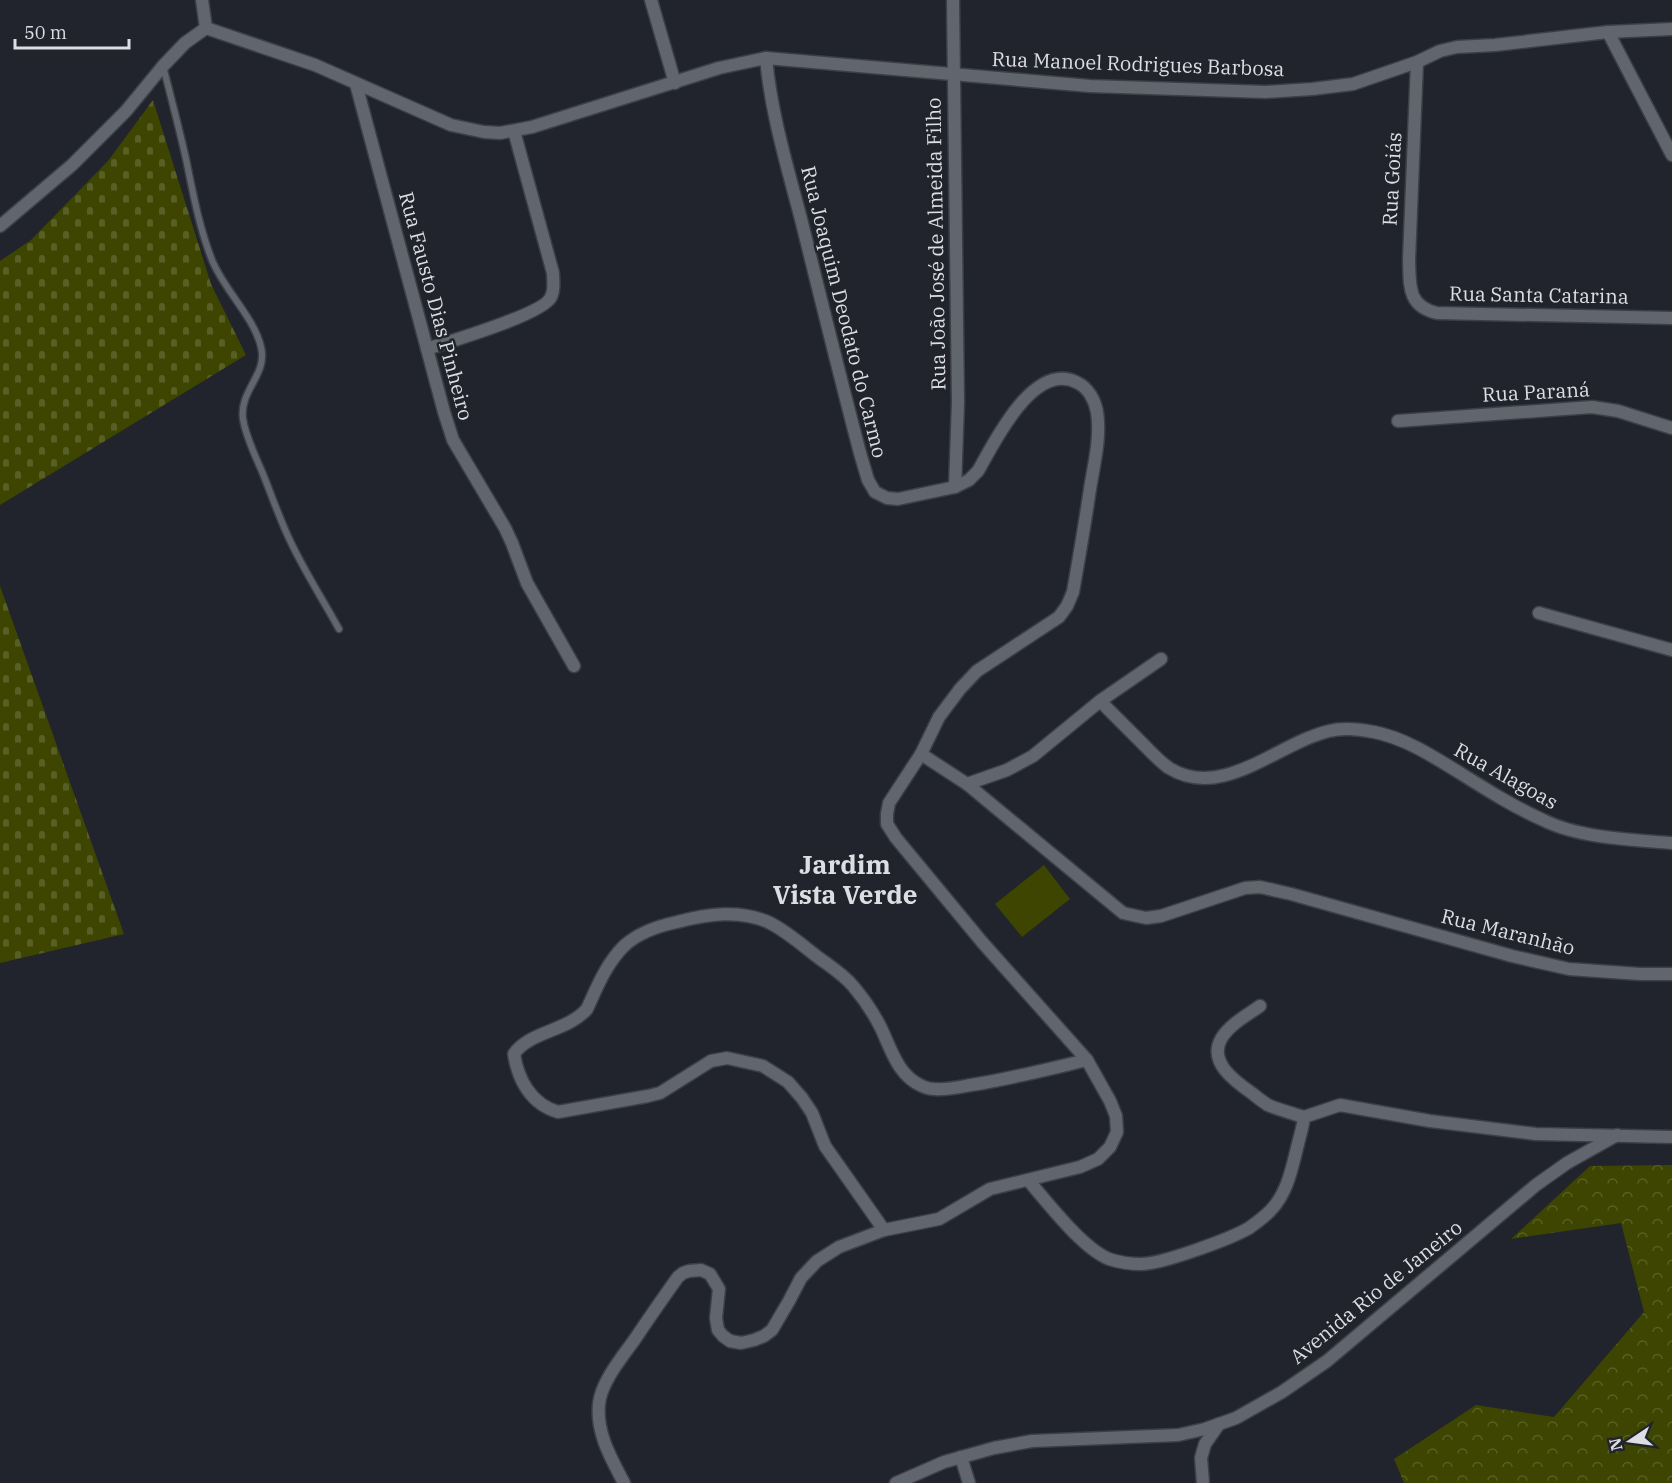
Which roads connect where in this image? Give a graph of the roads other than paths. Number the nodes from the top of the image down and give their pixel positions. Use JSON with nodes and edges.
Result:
{"nodes":[{"id":1,"x":202,"y":0,"type":"edge"},
{"id":2,"x":651,"y":0,"type":"edge"},
{"id":3,"x":953,"y":0,"type":"edge"},
{"id":4,"x":206,"y":28,"type":"junction"},
{"id":5,"x":1672,"y":29,"type":"edge"},
{"id":6,"x":1608,"y":32,"type":"junction"},
{"id":7,"x":766,"y":58,"type":"junction"},
{"id":8,"x":1417,"y":62,"type":"junction"},
{"id":9,"x":163,"y":66,"type":"junction"},
{"id":10,"x":954,"y":75,"type":"junction"},
{"id":11,"x":675,"y":82,"type":"junction"},
{"id":12,"x":356,"y":84,"type":"junction"},
{"id":13,"x":514,"y":131,"type":"junction"},
{"id":14,"x":1672,"y":155,"type":"edge"},
{"id":15,"x":0,"y":226,"type":"edge"},
{"id":16,"x":1412,"y":297,"type":"joint"},
{"id":17,"x":1672,"y":318,"type":"edge"},
{"id":18,"x":427,"y":349,"type":"junction"},
{"id":19,"x":1398,"y":420,"type":"dead end"},
{"id":20,"x":1672,"y":428,"type":"edge"},
{"id":21,"x":955,"y":487,"type":"junction"},
{"id":22,"x":1539,"y":613,"type":"dead end"},
{"id":23,"x":339,"y":630,"type":"dead end"},
{"id":24,"x":1672,"y":650,"type":"edge"},
{"id":25,"x":1161,"y":659,"type":"dead end"},
{"id":26,"x":574,"y":666,"type":"dead end"},
{"id":27,"x":1100,"y":701,"type":"junction"},
{"id":28,"x":921,"y":754,"type":"junction"},
{"id":29,"x":967,"y":784,"type":"junction"},
{"id":30,"x":1672,"y":843,"type":"edge"},
{"id":31,"x":1672,"y":974,"type":"edge"},
{"id":32,"x":1260,"y":1006,"type":"dead end"},
{"id":33,"x":1087,"y":1060,"type":"junction"},
{"id":34,"x":1304,"y":1117,"type":"junction"},
{"id":35,"x":1617,"y":1136,"type":"junction"},
{"id":36,"x":1672,"y":1137,"type":"edge"},
{"id":37,"x":1028,"y":1180,"type":"junction"},
{"id":38,"x":884,"y":1230,"type":"junction"},
{"id":39,"x":1220,"y":1424,"type":"junction"},
{"id":40,"x":961,"y":1457,"type":"junction"},
{"id":41,"x":624,"y":1483,"type":"edge"},
{"id":42,"x":896,"y":1483,"type":"edge"},
{"id":43,"x":969,"y":1483,"type":"edge"},
{"id":44,"x":1203,"y":1483,"type":"edge"}],
"edges":[{"from":1,"to":4,"type":"street"},
{"from":2,"to":11,"type":"street"},
{"from":3,"to":10,"type":"street","name":"Rua João José de Almeida Filho"},
{"from":4,"to":9,"type":"street"},
{"from":4,"to":12,"type":"street","name":"Rua Manoel Rodrigues Barbosa"},
{"from":5,"to":6,"type":"street","name":"Rua Manoel Rodrigues Barbosa"},
{"from":6,"to":8,"type":"street","name":"Rua Manoel Rodrigues Barbosa"},
{"from":6,"to":14,"type":"street"},
{"from":7,"to":10,"type":"street","name":"Rua Manoel Rodrigues Barbosa"},
{"from":7,"to":11,"type":"street","name":"Rua Manoel Rodrigues Barbosa"},
{"from":7,"to":21,"type":"street","name":"Rua Joaquim Deodato do Carmo"},
{"from":8,"to":10,"type":"street","name":"Rua Manoel Rodrigues Barbosa"},
{"from":8,"to":16,"type":"street","name":"Rua Goiás"},
{"from":9,"to":15,"type":"street"},
{"from":9,"to":23,"type":"lane"},
{"from":10,"to":21,"type":"street","name":"Rua João José de Almeida Filho"},
{"from":11,"to":13,"type":"street","name":"Rua Manoel Rodrigues Barbosa"},
{"from":12,"to":13,"type":"street","name":"Rua Manoel Rodrigues Barbosa"},
{"from":12,"to":18,"type":"street","name":"Rua Fausto Dias Pinheiro"},
{"from":13,"to":18,"type":"street"},
{"from":16,"to":17,"type":"street","name":"Rua Santa Catarina"},
{"from":18,"to":26,"type":"street","name":"Rua Fausto Dias Pinheiro"},
{"from":19,"to":20,"type":"street","name":"Rua Paraná"},
{"from":21,"to":28,"type":"street"},
{"from":22,"to":24,"type":"street"},
{"from":25,"to":27,"type":"street"},
{"from":27,"to":29,"type":"street"},
{"from":27,"to":30,"type":"street","name":"Rua Alagoas"},
{"from":28,"to":29,"type":"street","name":"Rua Maranhão"},
{"from":28,"to":33,"type":"street"},
{"from":29,"to":31,"type":"street","name":"Rua Maranhão"},
{"from":32,"to":34,"type":"street"},
{"from":33,"to":37,"type":"street"},
{"from":33,"to":38,"type":"street"},
{"from":34,"to":35,"type":"street","name":"Avenida Rio de Janeiro"},
{"from":34,"to":37,"type":"street"},
{"from":35,"to":36,"type":"street","name":"Avenida Rio de Janeiro"},
{"from":35,"to":39,"type":"street","name":"Avenida Rio de Janeiro"},
{"from":37,"to":38,"type":"street"},
{"from":38,"to":41,"type":"street"},
{"from":39,"to":40,"type":"street","name":"Avenida Rio de Janeiro"},
{"from":39,"to":44,"type":"street"},
{"from":40,"to":42,"type":"street","name":"Avenida Rio de Janeiro"},
{"from":40,"to":43,"type":"street"}]}
